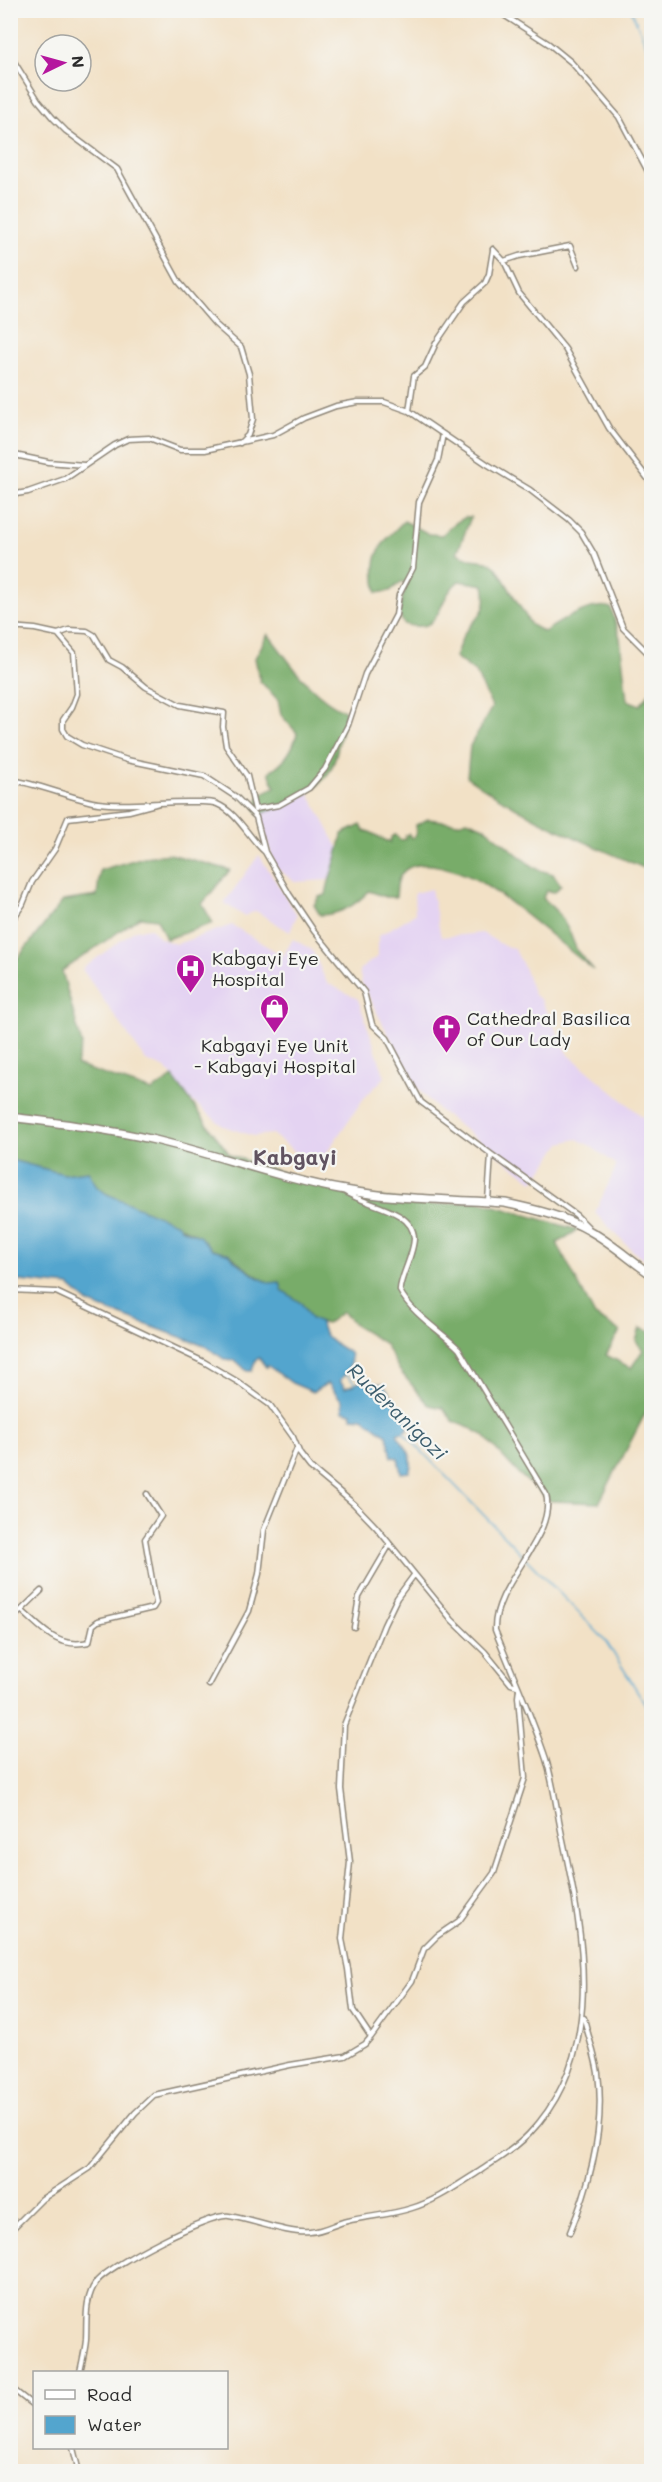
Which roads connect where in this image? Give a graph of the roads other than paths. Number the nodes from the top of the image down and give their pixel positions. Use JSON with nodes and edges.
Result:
{"nodes":[{"id":1,"x":496,"y":10,"type":"edge"},
{"id":2,"x":10,"y":56,"type":"edge"},
{"id":3,"x":651,"y":179,"type":"edge"},
{"id":4,"x":504,"y":261,"type":"junction"},
{"id":5,"x":578,"y":266,"type":"dead end"},
{"id":6,"x":409,"y":411,"type":"junction"},
{"id":7,"x":442,"y":434,"type":"junction"},
{"id":8,"x":239,"y":444,"type":"junction"},
{"id":9,"x":10,"y":454,"type":"edge"},
{"id":10,"x":85,"y":465,"type":"junction"},
{"id":11,"x":651,"y":484,"type":"edge"},
{"id":12,"x":10,"y":495,"type":"edge"},
{"id":13,"x":10,"y":627,"type":"edge"},
{"id":14,"x":58,"y":634,"type":"junction"},
{"id":15,"x":651,"y":657,"type":"edge"},
{"id":16,"x":10,"y":781,"type":"edge"},
{"id":17,"x":163,"y":802,"type":"junction"},
{"id":18,"x":255,"y":809,"type":"junction"},
{"id":19,"x":256,"y":817,"type":"junction"},
{"id":20,"x":265,"y":852,"type":"junction"},
{"id":21,"x":10,"y":923,"type":"edge"},
{"id":22,"x":10,"y":1117,"type":"edge"},
{"id":23,"x":491,"y":1154,"type":"junction"},
{"id":24,"x":344,"y":1190,"type":"junction"},
{"id":25,"x":488,"y":1202,"type":"junction"},
{"id":26,"x":591,"y":1231,"type":"junction"},
{"id":27,"x":651,"y":1275,"type":"edge"},
{"id":28,"x":10,"y":1290,"type":"edge"},
{"id":29,"x":297,"y":1447,"type":"junction"},
{"id":30,"x":147,"y":1494,"type":"dead end"},
{"id":31,"x":390,"y":1544,"type":"junction"},
{"id":32,"x":414,"y":1575,"type":"junction"},
{"id":33,"x":41,"y":1591,"type":"dead end"},
{"id":34,"x":21,"y":1610,"type":"junction"},
{"id":35,"x":10,"y":1621,"type":"edge"},
{"id":36,"x":354,"y":1627,"type":"dead end"},
{"id":37,"x":209,"y":1685,"type":"dead end"},
{"id":38,"x":518,"y":1687,"type":"junction"},
{"id":39,"x":583,"y":2015,"type":"junction"},
{"id":40,"x":371,"y":2037,"type":"junction"},
{"id":41,"x":10,"y":2060,"type":"edge"},
{"id":42,"x":10,"y":2078,"type":"edge"},
{"id":43,"x":10,"y":2231,"type":"edge"},
{"id":44,"x":570,"y":2232,"type":"dead end"},
{"id":45,"x":80,"y":2371,"type":"edge"},
{"id":46,"x":10,"y":2387,"type":"edge"},
{"id":47,"x":33,"y":2405,"type":"edge"},
{"id":48,"x":73,"y":2449,"type":"edge"},
{"id":49,"x":79,"y":2472,"type":"edge"}],
"edges":[{"from":1,"to":3,"type":"street"},
{"from":2,"to":8,"type":"street"},
{"from":4,"to":5,"type":"street"},
{"from":4,"to":6,"type":"street"},
{"from":4,"to":11,"type":"street"},
{"from":6,"to":7,"type":"street"},
{"from":6,"to":8,"type":"street"},
{"from":7,"to":15,"type":"street"},
{"from":7,"to":18,"type":"street"},
{"from":8,"to":10,"type":"street"},
{"from":9,"to":10,"type":"street"},
{"from":10,"to":12,"type":"street"},
{"from":13,"to":14,"type":"street"},
{"from":14,"to":18,"type":"street"},
{"from":14,"to":19,"type":"street"},
{"from":16,"to":17,"type":"street"},
{"from":17,"to":20,"type":"street"},
{"from":17,"to":21,"type":"street"},
{"from":18,"to":19,"type":"street"},
{"from":19,"to":20,"type":"street"},
{"from":20,"to":23,"type":"street"},
{"from":22,"to":24,"type":"highway"},
{"from":23,"to":25,"type":"street"},
{"from":23,"to":26,"type":"street"},
{"from":24,"to":25,"type":"highway"},
{"from":24,"to":38,"type":"street"},
{"from":25,"to":26,"type":"highway"},
{"from":26,"to":27,"type":"highway"},
{"from":28,"to":29,"type":"street"},
{"from":29,"to":31,"type":"street"},
{"from":29,"to":37,"type":"street"},
{"from":30,"to":34,"type":"street"},
{"from":31,"to":32,"type":"street"},
{"from":31,"to":36,"type":"street"},
{"from":32,"to":38,"type":"street"},
{"from":32,"to":40,"type":"street"},
{"from":33,"to":34,"type":"street"},
{"from":34,"to":35,"type":"street"},
{"from":38,"to":39,"type":"street"},
{"from":38,"to":40,"type":"street"},
{"from":39,"to":44,"type":"street"},
{"from":39,"to":45,"type":"street"},
{"from":40,"to":43,"type":"street"},
{"from":41,"to":42,"type":"street"},
{"from":46,"to":47,"type":"street"},
{"from":48,"to":49,"type":"street"}]}
